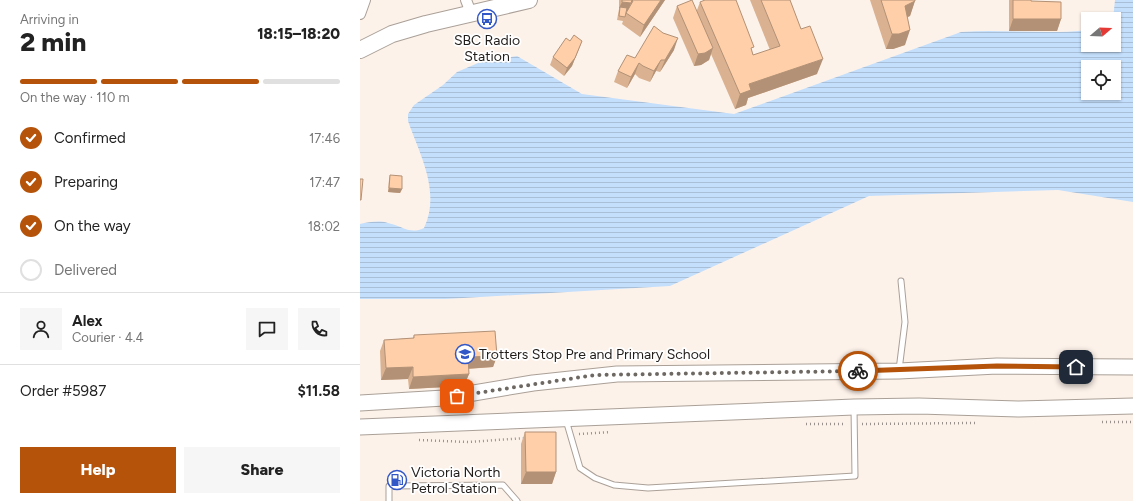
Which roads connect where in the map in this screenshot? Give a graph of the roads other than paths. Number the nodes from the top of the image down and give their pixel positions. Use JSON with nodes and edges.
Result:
{"nodes":[{"id":1,"x":365,"y":0,"type":"edge"},
{"id":2,"x":529,"y":0,"type":"edge"},
{"id":3,"x":468,"y":7,"type":"edge"},
{"id":4,"x":360,"y":14,"type":"edge"},
{"id":5,"x":360,"y":50,"type":"edge"},
{"id":6,"x":902,"y":281,"type":"dead end"},
{"id":7,"x":1133,"y":367,"type":"edge"},
{"id":8,"x":899,"y":371,"type":"junction"},
{"id":9,"x":360,"y":403,"type":"edge"},
{"id":10,"x":1133,"y":406,"type":"edge"},
{"id":11,"x":854,"y":407,"type":"junction"},
{"id":12,"x":566,"y":419,"type":"junction"},
{"id":13,"x":360,"y":427,"type":"edge"},
{"id":14,"x":389,"y":501,"type":"edge"},
{"id":15,"x":517,"y":501,"type":"edge"}],
"edges":[{"from":1,"to":4,"type":"street"},
{"from":2,"to":3,"type":"main road"},
{"from":3,"to":5,"type":"main road"},
{"from":6,"to":8,"type":"lane"},
{"from":7,"to":8,"type":"street"},
{"from":8,"to":9,"type":"street"},
{"from":10,"to":11,"type":"street"},
{"from":11,"to":12,"type":"street"},
{"from":11,"to":12,"type":"lane"},
{"from":12,"to":13,"type":"street"},
{"from":14,"to":15,"type":"lane"}]}
